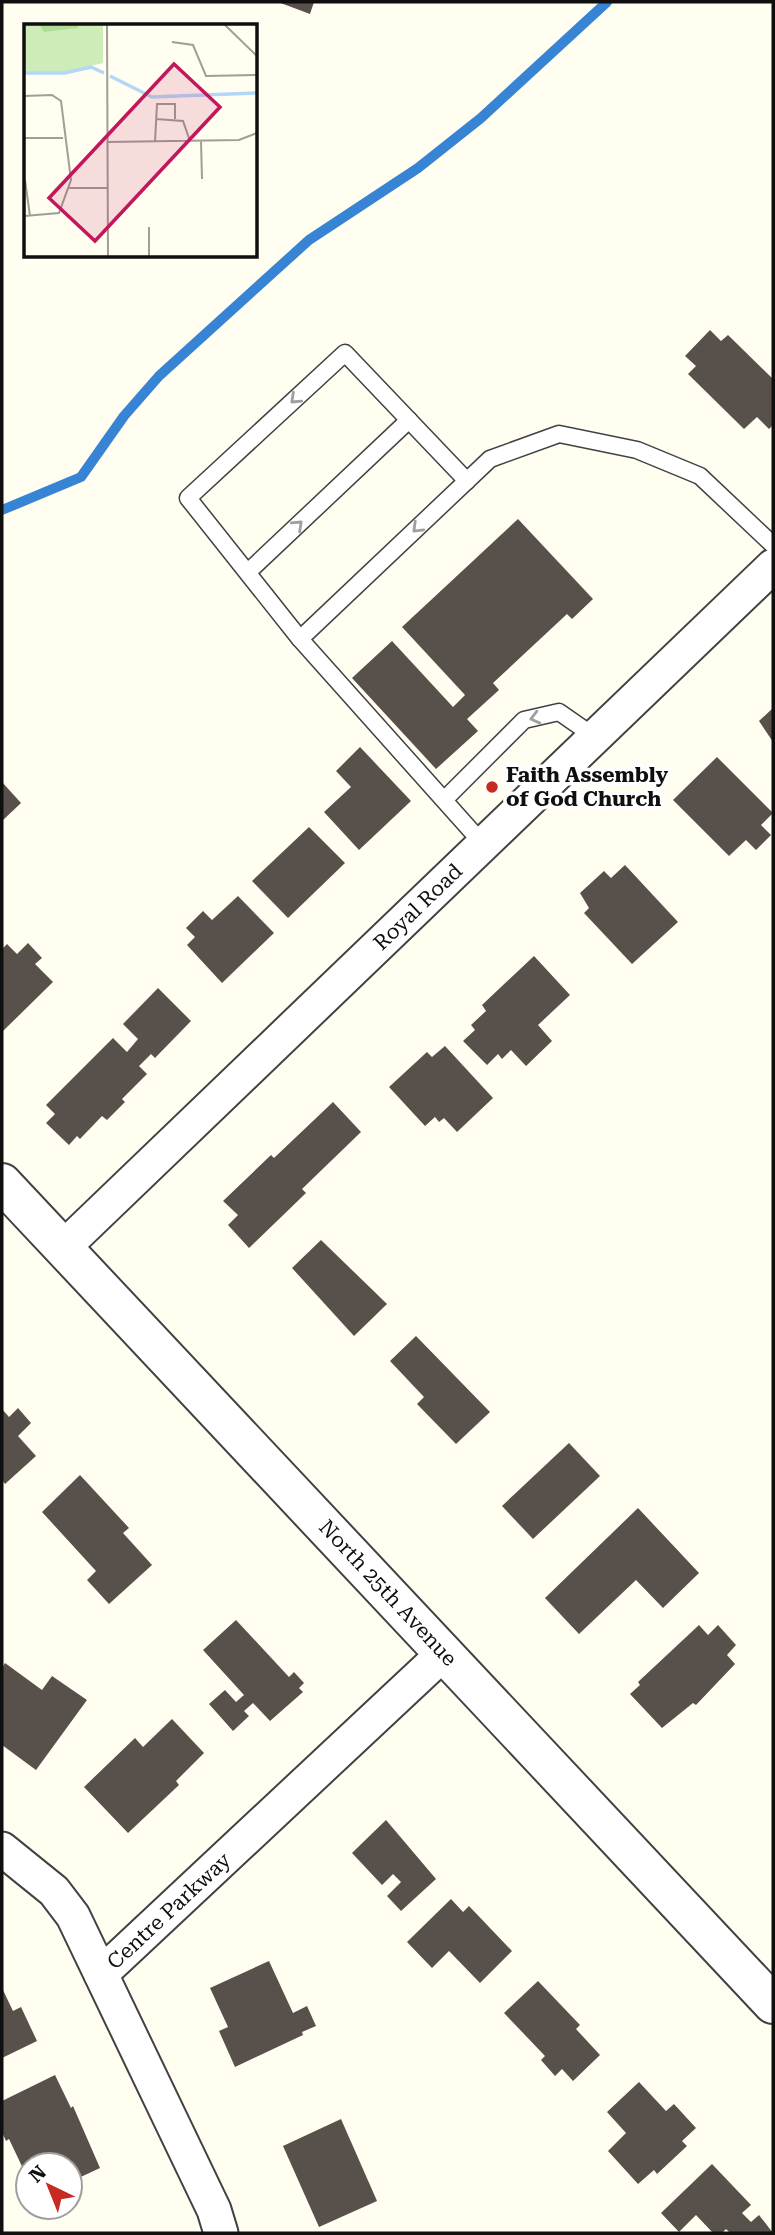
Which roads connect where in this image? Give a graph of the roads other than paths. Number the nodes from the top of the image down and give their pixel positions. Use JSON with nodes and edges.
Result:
{"nodes":[{"id":1,"x":409,"y":420,"type":"junction"},
{"id":2,"x":467,"y":481,"type":"junction"},
{"id":3,"x":773,"y":545,"type":"edge"},
{"id":4,"x":773,"y":566,"type":"edge"},
{"id":5,"x":248,"y":572,"type":"junction"},
{"id":6,"x":300,"y":639,"type":"junction"},
{"id":7,"x":595,"y":737,"type":"junction"},
{"id":8,"x":445,"y":799,"type":"junction"},
{"id":9,"x":483,"y":844,"type":"junction"},
{"id":10,"x":2,"y":1183,"type":"edge"},
{"id":11,"x":63,"y":1248,"type":"junction"},
{"id":12,"x":444,"y":1653,"type":"junction"},
{"id":13,"x":2,"y":1849,"type":"edge"},
{"id":14,"x":101,"y":1974,"type":"junction"},
{"id":15,"x":773,"y":2004,"type":"edge"},
{"id":16,"x":221,"y":2233,"type":"edge"}],
"edges":[{"from":1,"to":2,"type":"lane"},
{"from":5,"to":1,"type":"lane","one_way":true},
{"from":1,"to":5,"type":"lane","one_way":true},
{"from":2,"to":3,"type":"lane"},
{"from":2,"to":6,"type":"lane","one_way":true},
{"from":4,"to":7,"type":"street","name":"Royal Road"},
{"from":5,"to":6,"type":"lane"},
{"from":6,"to":8,"type":"lane"},
{"from":7,"to":8,"type":"lane","one_way":true},
{"from":7,"to":9,"type":"street","name":"Royal Road"},
{"from":8,"to":9,"type":"lane"},
{"from":9,"to":11,"type":"street","name":"Royal Road"},
{"from":10,"to":11,"type":"street","name":"North 25th Avenue"},
{"from":11,"to":12,"type":"street","name":"North 25th Avenue"},
{"from":12,"to":14,"type":"street","name":"Centre Parkway"},
{"from":12,"to":15,"type":"street","name":"North 25th Avenue"},
{"from":13,"to":14,"type":"street"},
{"from":14,"to":16,"type":"street","name":"Centre Parkway"}]}
